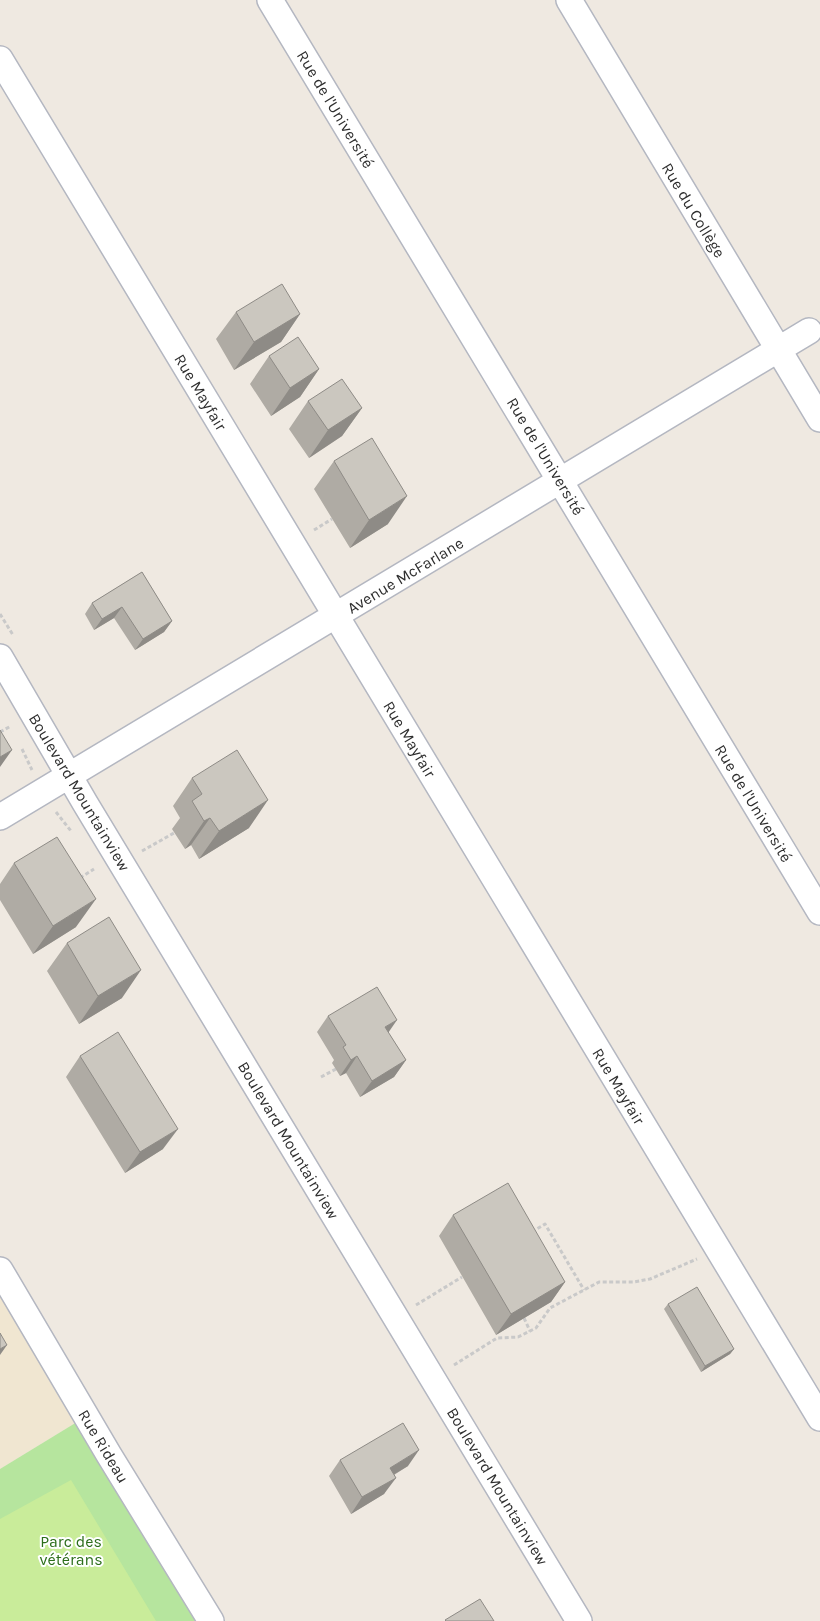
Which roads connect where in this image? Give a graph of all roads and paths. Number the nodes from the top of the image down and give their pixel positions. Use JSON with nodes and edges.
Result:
{"nodes":[{"id":1,"x":270,"y":0,"type":"edge"},
{"id":2,"x":569,"y":0,"type":"edge"},
{"id":3,"x":0,"y":59,"type":"edge"},
{"id":4,"x":809,"y":331,"type":"dead end"},
{"id":5,"x":778,"y":350,"type":"junction"},
{"id":6,"x":820,"y":419,"type":"edge"},
{"id":7,"x":561,"y":481,"type":"junction"},
{"id":8,"x":336,"y":616,"type":"junction"},
{"id":9,"x":0,"y":657,"type":"edge"},
{"id":10,"x":11,"y":726,"type":"dead end"},
{"id":11,"x":0,"y":732,"type":"edge"},
{"id":12,"x":69,"y":776,"type":"junction"},
{"id":13,"x":0,"y":817,"type":"edge"},
{"id":14,"x":174,"y":833,"type":"dead end"},
{"id":15,"x":137,"y":853,"type":"dead end"},
{"id":16,"x":94,"y":870,"type":"dead end"},
{"id":17,"x":76,"y":880,"type":"edge"},
{"id":18,"x":820,"y":912,"type":"edge"},
{"id":19,"x":336,"y":1069,"type":"dead end"},
{"id":20,"x":321,"y":1077,"type":"dead end"},
{"id":21,"x":531,"y":1233,"type":"edge"},
{"id":22,"x":717,"y":1248,"type":"junction"},
{"id":23,"x":0,"y":1270,"type":"edge"},
{"id":24,"x":462,"y":1277,"type":"dead end"},
{"id":25,"x":584,"y":1290,"type":"junction"},
{"id":26,"x":416,"y":1306,"type":"dead end"},
{"id":27,"x":524,"y":1318,"type":"edge"},
{"id":28,"x":530,"y":1330,"type":"junction"},
{"id":29,"x":452,"y":1366,"type":"dead end"},
{"id":30,"x":820,"y":1418,"type":"edge"},
{"id":31,"x":211,"y":1621,"type":"edge"},
{"id":32,"x":579,"y":1621,"type":"edge"}],
"edges":[{"from":1,"to":7,"type":"street","name":"Rue de l'Université"},
{"from":2,"to":5,"type":"street","name":"Rue du Collège"},
{"from":3,"to":8,"type":"street","name":"Rue Mayfair"},
{"from":4,"to":5,"type":"street","name":"Avenue McFarlane"},
{"from":5,"to":6,"type":"street","name":"Rue du Collège"},
{"from":5,"to":7,"type":"street","name":"Avenue McFarlane"},
{"from":7,"to":8,"type":"street","name":"Avenue McFarlane"},
{"from":7,"to":18,"type":"street","name":"Rue de l'Université"},
{"from":8,"to":12,"type":"street","name":"Avenue McFarlane"},
{"from":8,"to":22,"type":"street","name":"Rue Mayfair"},
{"from":9,"to":12,"type":"street","name":"Boulevard Mountainview"},
{"from":10,"to":11,"type":"path"},
{"from":12,"to":13,"type":"street","name":"Avenue McFarlane"},
{"from":12,"to":32,"type":"street","name":"Boulevard Mountainview"},
{"from":14,"to":15,"type":"path"},
{"from":16,"to":17,"type":"path"},
{"from":19,"to":20,"type":"path"},
{"from":21,"to":25,"type":"path"},
{"from":22,"to":25,"type":"path"},
{"from":22,"to":30,"type":"street","name":"Rue Mayfair"},
{"from":23,"to":31,"type":"street","name":"Rue Rideau"},
{"from":24,"to":26,"type":"path"},
{"from":25,"to":28,"type":"path"},
{"from":27,"to":28,"type":"path"},
{"from":28,"to":29,"type":"path"}]}
